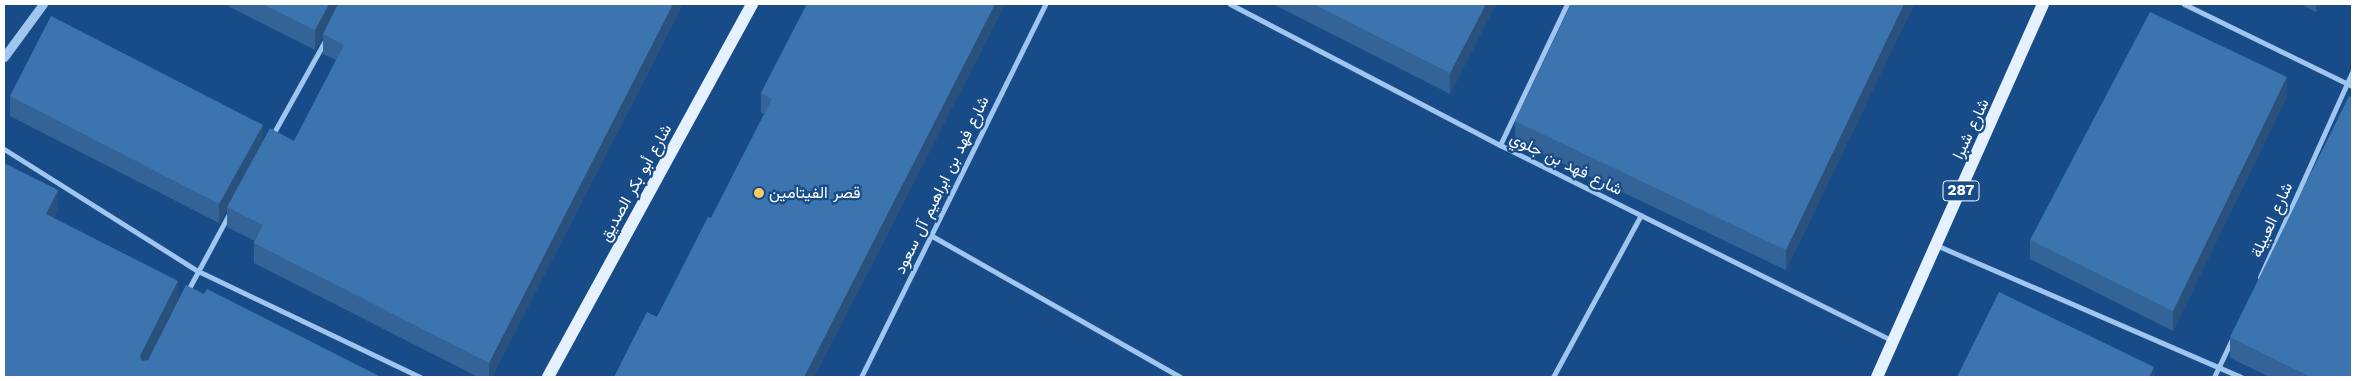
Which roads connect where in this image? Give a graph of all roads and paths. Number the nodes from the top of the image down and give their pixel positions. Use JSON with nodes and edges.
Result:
{"nodes":[{"id":1,"x":43,"y":4,"type":"edge"},
{"id":2,"x":752,"y":4,"type":"edge"},
{"id":3,"x":1045,"y":4,"type":"edge"},
{"id":4,"x":1230,"y":4,"type":"edge"},
{"id":5,"x":1567,"y":4,"type":"edge"},
{"id":6,"x":2043,"y":4,"type":"edge"},
{"id":7,"x":2184,"y":4,"type":"edge"},
{"id":8,"x":331,"y":30,"type":"edge"},
{"id":9,"x":4,"y":57,"type":"edge"},
{"id":10,"x":2352,"y":72,"type":"edge"},
{"id":11,"x":2350,"y":85,"type":"edge"},
{"id":12,"x":269,"y":142,"type":"edge"},
{"id":13,"x":1500,"y":145,"type":"junction"},
{"id":14,"x":4,"y":149,"type":"edge"},
{"id":15,"x":231,"y":211,"type":"edge"},
{"id":16,"x":1641,"y":215,"type":"junction"},
{"id":17,"x":932,"y":236,"type":"junction"},
{"id":18,"x":1935,"y":245,"type":"junction"},
{"id":19,"x":198,"y":271,"type":"junction"},
{"id":20,"x":2256,"y":287,"type":"edge"},
{"id":21,"x":184,"y":298,"type":"edge"},
{"id":22,"x":2236,"y":331,"type":"edge"},
{"id":23,"x":1894,"y":341,"type":"junction"},
{"id":24,"x":2220,"y":366,"type":"junction"},
{"id":25,"x":420,"y":377,"type":"edge"},
{"id":26,"x":548,"y":377,"type":"edge"},
{"id":27,"x":861,"y":377,"type":"edge"},
{"id":28,"x":1180,"y":377,"type":"edge"},
{"id":29,"x":1553,"y":377,"type":"edge"},
{"id":30,"x":1877,"y":377,"type":"edge"},
{"id":31,"x":2214,"y":377,"type":"edge"},
{"id":32,"x":2241,"y":377,"type":"edge"}],
"edges":[{"from":1,"to":9,"type":"street"},
{"from":2,"to":26,"type":"main road","name":"شارع أبو بكر الصديق"},
{"from":3,"to":17,"type":"street","name":"شارع فهد بن ابراهيم آل سعود"},
{"from":4,"to":13,"type":"street","name":"شارع فهد بن جلوي"},
{"from":5,"to":13,"type":"street"},
{"from":6,"to":18,"type":"main road","name":"شارع شبرا","number":"287"},
{"from":7,"to":11,"type":"street"},
{"from":8,"to":12,"type":"street"},
{"from":10,"to":11,"type":"street","name":"شارع العبيلة"},
{"from":11,"to":20,"type":"street","name":"شارع العبيلة"},
{"from":13,"to":16,"type":"street","name":"شارع فهد بن جلوي"},
{"from":14,"to":19,"type":"street"},
{"from":15,"to":19,"type":"street"},
{"from":16,"to":23,"type":"street","name":"شارع فهد بن جلوي"},
{"from":16,"to":29,"type":"street"},
{"from":17,"to":27,"type":"street","name":"شارع فهد بن ابراهيم آل سعود"},
{"from":17,"to":28,"type":"street"},
{"from":18,"to":23,"type":"main road","name":"شارع شبرا","number":"287"},
{"from":18,"to":24,"type":"street"},
{"from":19,"to":21,"type":"street"},
{"from":19,"to":25,"type":"street"},
{"from":22,"to":24,"type":"street"},
{"from":23,"to":30,"type":"main road","name":"شارع شبرا","number":"287"},
{"from":24,"to":31,"type":"street"},
{"from":24,"to":32,"type":"street"}]}
